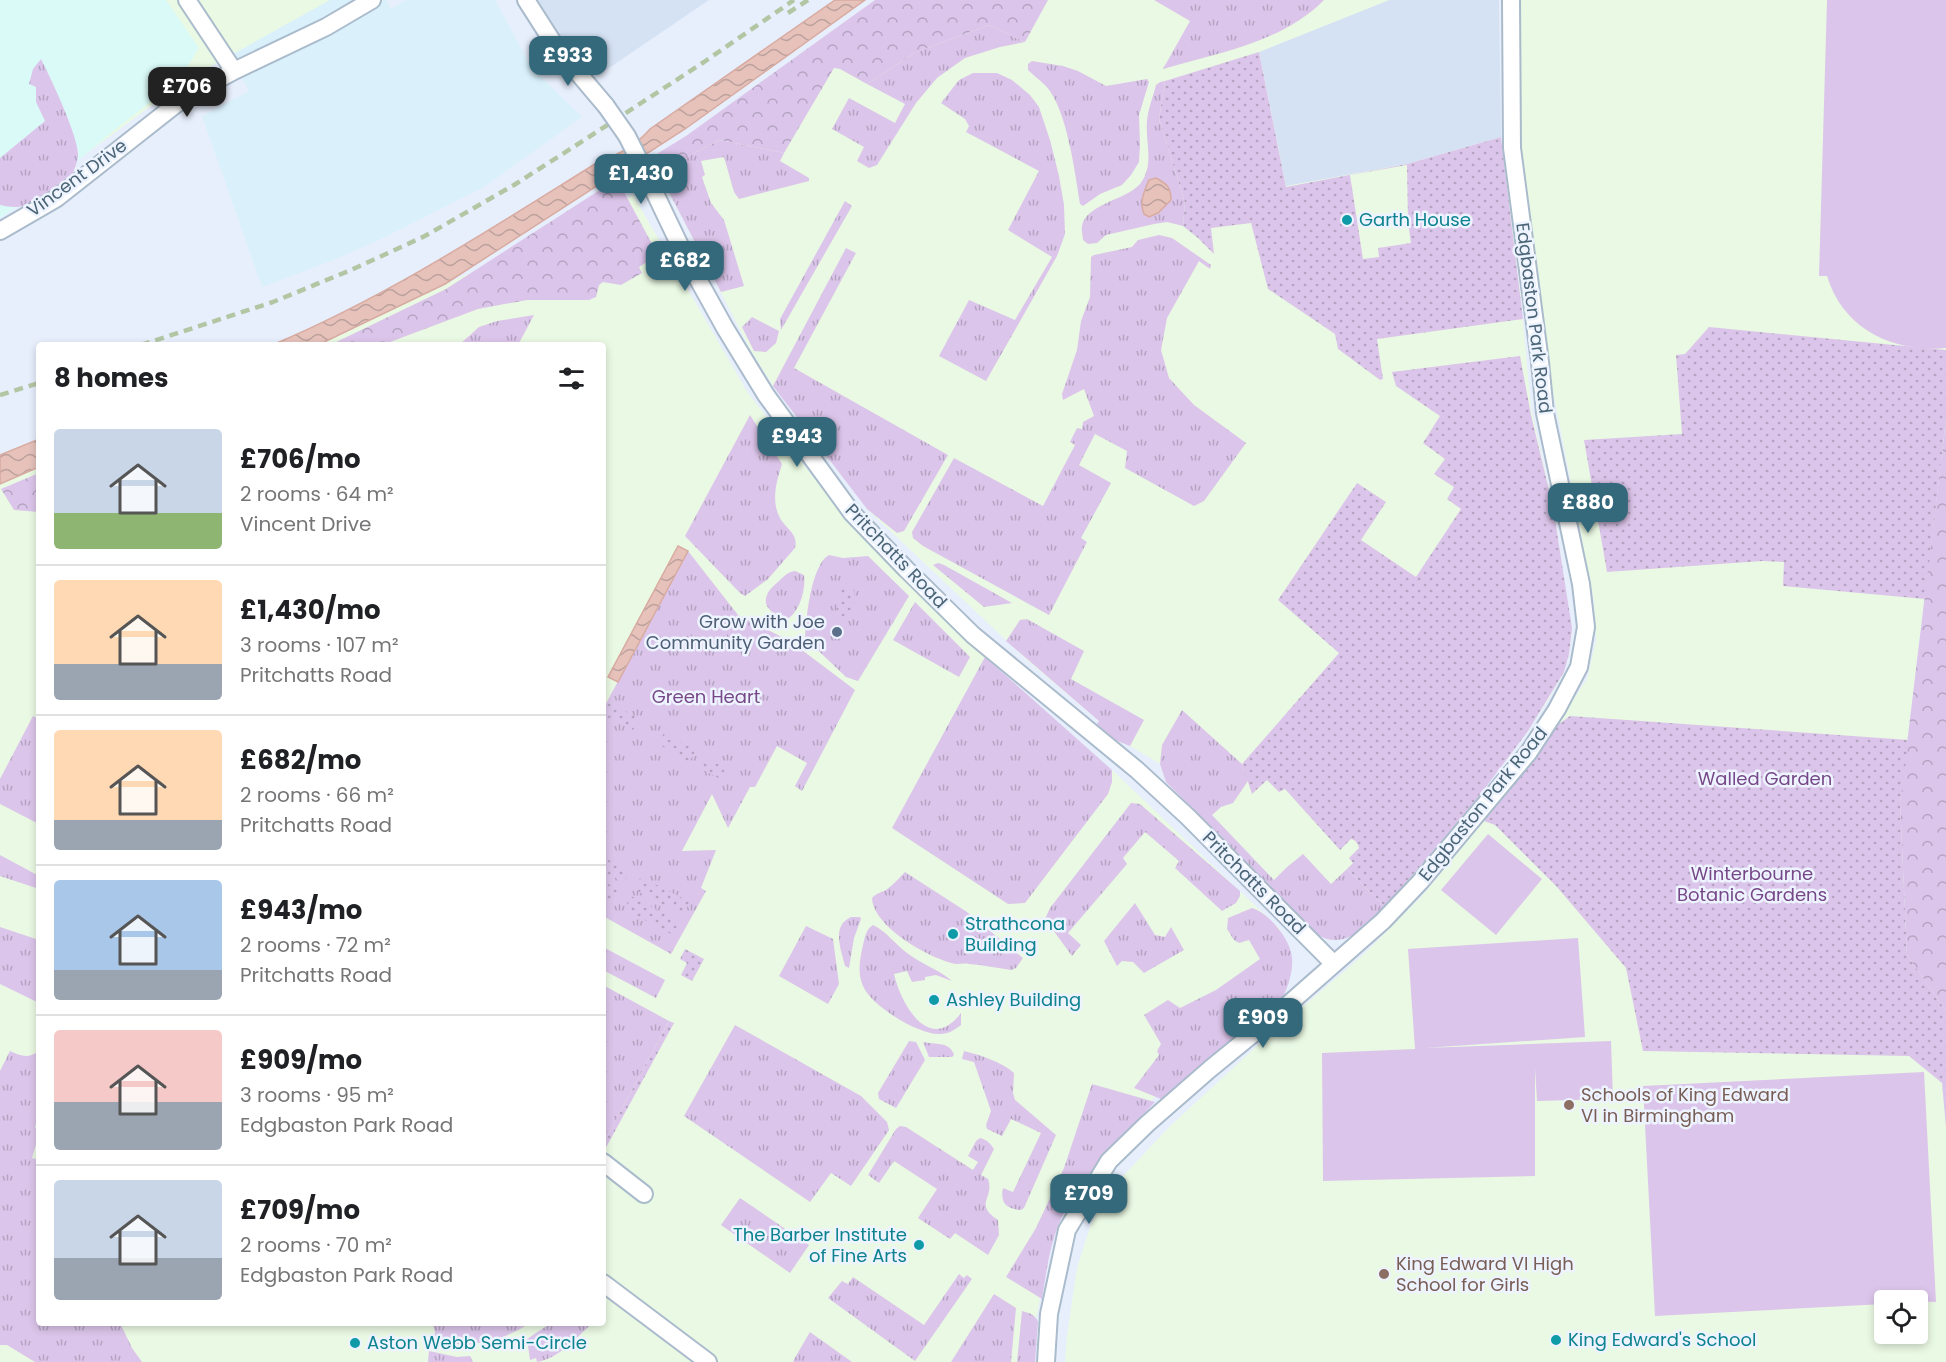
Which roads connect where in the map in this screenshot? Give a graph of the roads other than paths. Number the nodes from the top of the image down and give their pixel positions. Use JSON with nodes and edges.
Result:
{"nodes":[{"id":1,"x":187,"y":0,"type":"edge"},
{"id":2,"x":372,"y":0,"type":"edge"},
{"id":3,"x":526,"y":0,"type":"edge"},
{"id":4,"x":1511,"y":0,"type":"edge"},
{"id":5,"x":234,"y":71,"type":"junction"},
{"id":6,"x":0,"y":231,"type":"edge"},
{"id":7,"x":1334,"y":964,"type":"junction"},
{"id":8,"x":606,"y":1164,"type":"edge"},
{"id":9,"x":645,"y":1194,"type":"dead end"},
{"id":10,"x":606,"y":1285,"type":"edge"},
{"id":11,"x":708,"y":1362,"type":"edge"},
{"id":12,"x":1046,"y":1362,"type":"edge"}],
"edges":[{"from":1,"to":5,"type":"street"},
{"from":2,"to":5,"type":"street","name":"Vincent Drive"},
{"from":3,"to":7,"type":"street","name":"Pritchatts Road","bridge":true},
{"from":4,"to":7,"type":"street","name":"Edgbaston Park Road"},
{"from":5,"to":6,"type":"street","name":"Vincent Drive"},
{"from":7,"to":12,"type":"street","name":"Edgbaston Park Road"},
{"from":8,"to":9,"type":"street"},
{"from":10,"to":11,"type":"street"}]}
